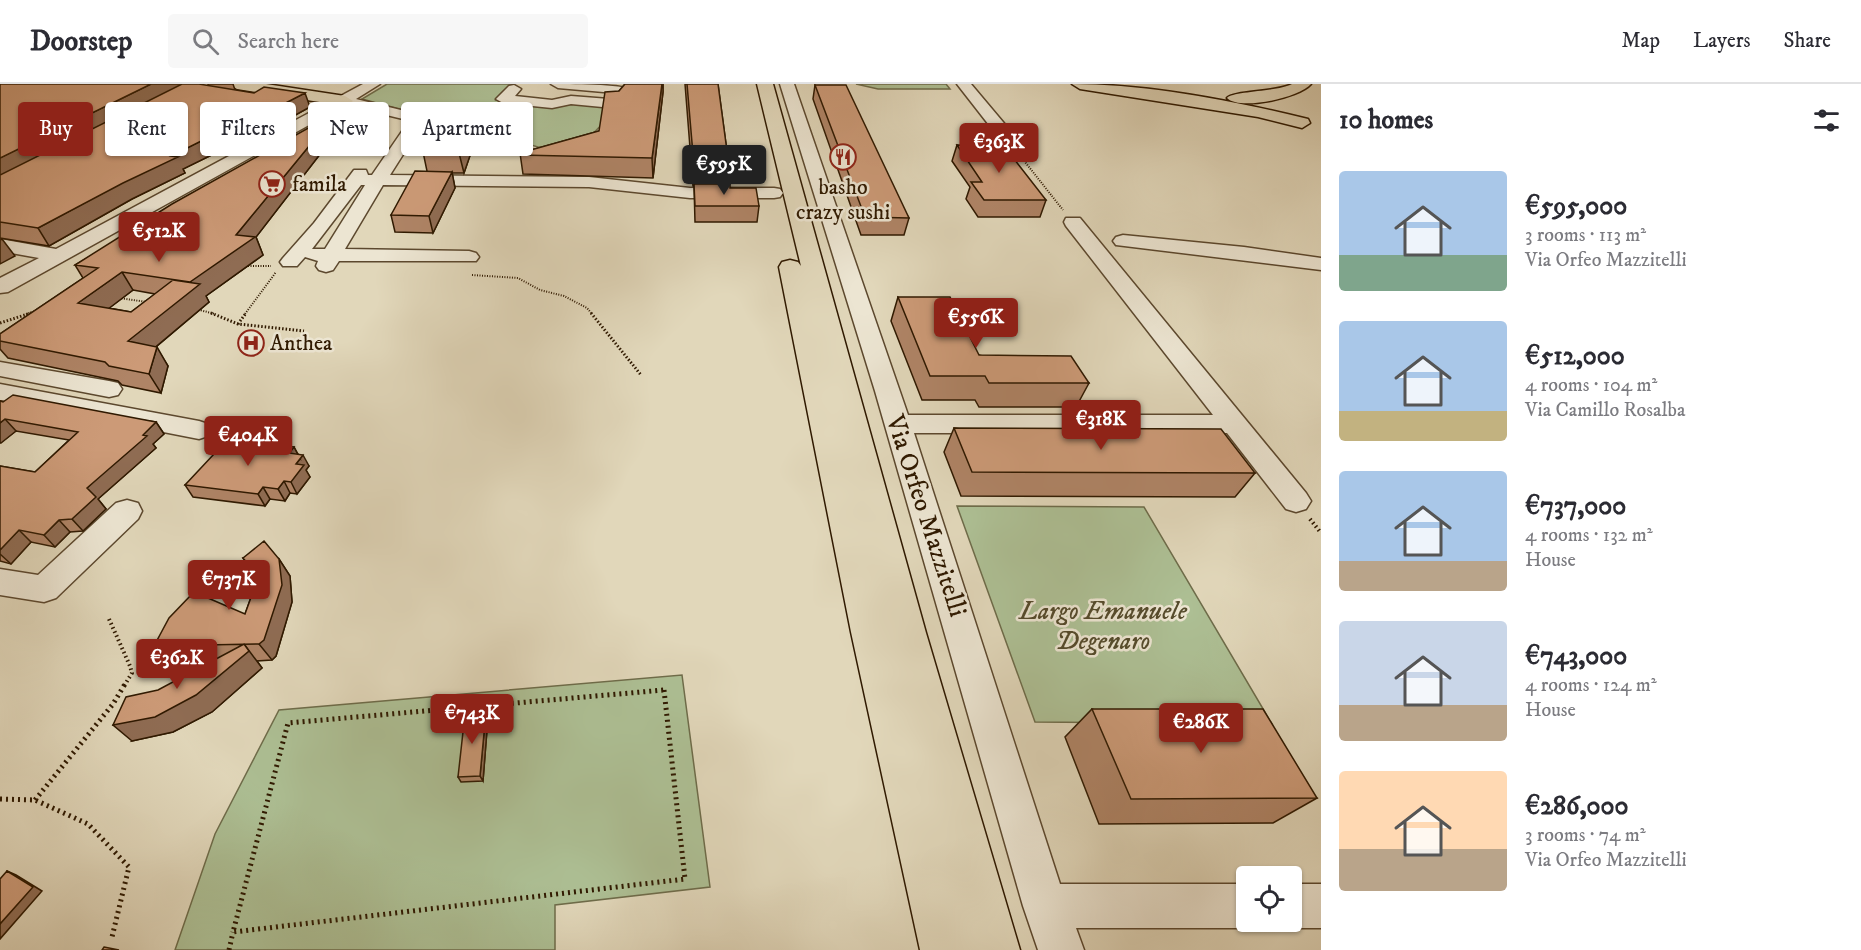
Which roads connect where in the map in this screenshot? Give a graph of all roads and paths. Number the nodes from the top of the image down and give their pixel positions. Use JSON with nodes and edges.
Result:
{"nodes":[{"id":1,"x":276,"y":84,"type":"edge"},
{"id":2,"x":373,"y":84,"type":"edge"},
{"id":3,"x":558,"y":84,"type":"edge"},
{"id":4,"x":964,"y":84,"type":"edge"},
{"id":5,"x":1080,"y":84,"type":"edge"},
{"id":6,"x":1106,"y":84,"type":"edge"},
{"id":7,"x":514,"y":89,"type":"dead end"},
{"id":8,"x":231,"y":90,"type":"edge"},
{"id":9,"x":1308,"y":90,"type":"edge"},
{"id":10,"x":773,"y":91,"type":"edge"},
{"id":11,"x":1167,"y":94,"type":"junction"},
{"id":12,"x":350,"y":99,"type":"junction"},
{"id":13,"x":260,"y":101,"type":"edge"},
{"id":14,"x":358,"y":102,"type":"edge"},
{"id":15,"x":1290,"y":106,"type":"junction"},
{"id":16,"x":389,"y":112,"type":"edge"},
{"id":17,"x":1302,"y":123,"type":"junction"},
{"id":18,"x":1002,"y":131,"type":"joint"},
{"id":19,"x":1318,"y":132,"type":"dead end"},
{"id":20,"x":400,"y":147,"type":"junction"},
{"id":21,"x":389,"y":150,"type":"edge"},
{"id":22,"x":373,"y":156,"type":"edge"},
{"id":23,"x":778,"y":177,"type":"junction"},
{"id":24,"x":355,"y":180,"type":"junction"},
{"id":25,"x":378,"y":180,"type":"junction"},
{"id":26,"x":1073,"y":222,"type":"joint"},
{"id":27,"x":321,"y":227,"type":"junction"},
{"id":28,"x":347,"y":227,"type":"junction"},
{"id":29,"x":1123,"y":241,"type":"dead end"},
{"id":30,"x":0,"y":245,"type":"edge"},
{"id":31,"x":65,"y":256,"type":"junction"},
{"id":32,"x":290,"y":260,"type":"junction"},
{"id":33,"x":329,"y":260,"type":"junction"},
{"id":34,"x":1321,"y":264,"type":"edge"},
{"id":35,"x":466,"y":265,"type":"joint"},
{"id":36,"x":248,"y":266,"type":"dead end"},
{"id":37,"x":16,"y":283,"type":"edge"},
{"id":38,"x":819,"y":293,"type":"junction"},
{"id":39,"x":856,"y":294,"type":"junction"},
{"id":40,"x":114,"y":297,"type":"edge"},
{"id":41,"x":149,"y":302,"type":"edge"},
{"id":42,"x":45,"y":308,"type":"edge"},
{"id":43,"x":196,"y":309,"type":"dead end"},
{"id":44,"x":0,"y":323,"type":"edge"},
{"id":45,"x":238,"y":324,"type":"junction"},
{"id":46,"x":304,"y":331,"type":"dead end"},
{"id":47,"x":0,"y":369,"type":"edge"},
{"id":48,"x":641,"y":375,"type":"dead end"},
{"id":49,"x":109,"y":389,"type":"dead end"},
{"id":50,"x":0,"y":392,"type":"edge"},
{"id":51,"x":897,"y":424,"type":"junction"},
{"id":52,"x":1234,"y":424,"type":"junction"},
{"id":53,"x":199,"y":430,"type":"dead end"},
{"id":54,"x":1296,"y":501,"type":"dead end"},
{"id":55,"x":128,"y":511,"type":"dead end"},
{"id":56,"x":857,"y":572,"type":"junction"},
{"id":57,"x":892,"y":573,"type":"junction"},
{"id":58,"x":0,"y":582,"type":"edge"},
{"id":59,"x":109,"y":619,"type":"dead end"},
{"id":60,"x":870,"y":632,"type":"junction"},
{"id":61,"x":907,"y":633,"type":"junction"},
{"id":62,"x":0,"y":799,"type":"edge"},
{"id":63,"x":35,"y":800,"type":"junction"},
{"id":64,"x":1045,"y":906,"type":"junction"},
{"id":65,"x":1236,"y":906,"type":"edge"},
{"id":66,"x":1302,"y":906,"type":"edge"},
{"id":67,"x":1321,"y":906,"type":"edge"},
{"id":68,"x":233,"y":932,"type":"junction"},
{"id":69,"x":112,"y":937,"type":"dead end"},
{"id":70,"x":229,"y":950,"type":"edge"},
{"id":71,"x":945,"y":950,"type":"edge"},
{"id":72,"x":995,"y":950,"type":"edge"},
{"id":73,"x":1061,"y":950,"type":"edge"}],
"edges":[{"from":1,"to":12,"type":"main road"},
{"from":2,"to":12,"type":"street"},
{"from":3,"to":7,"type":"street"},
{"from":4,"to":18,"type":"street"},
{"from":5,"to":17,"type":"main road"},
{"from":6,"to":11,"type":"main road"},
{"from":8,"to":12,"type":"main road"},
{"from":8,"to":13,"type":"street"},
{"from":9,"to":11,"type":"main road"},
{"from":9,"to":15,"type":"main road"},
{"from":10,"to":23,"type":"main road","name":"Via Orfeo Mazzitelli"},
{"from":10,"to":39,"type":"street","name":"Via Orfeo Mazzitelli"},
{"from":11,"to":15,"type":"main road"},
{"from":12,"to":14,"type":"street"},
{"from":12,"to":31,"type":"street"},
{"from":15,"to":17,"type":"main road"},
{"from":16,"to":20,"type":"street"},
{"from":17,"to":19,"type":"main road"},
{"from":18,"to":26,"type":"path"},
{"from":20,"to":21,"type":"street"},
{"from":20,"to":25,"type":"street"},
{"from":22,"to":24,"type":"street"},
{"from":23,"to":25,"type":"street"},
{"from":23,"to":38,"type":"main road","name":"Via Orfeo Mazzitelli"},
{"from":23,"to":56,"type":"main road","name":"Via Orfeo Mazzitelli"},
{"from":24,"to":25,"type":"street"},
{"from":24,"to":27,"type":"street"},
{"from":25,"to":28,"type":"street"},
{"from":26,"to":52,"type":"street"},
{"from":27,"to":28,"type":"street"},
{"from":27,"to":32,"type":"street"},
{"from":28,"to":33,"type":"street"},
{"from":29,"to":34,"type":"street"},
{"from":30,"to":31,"type":"street"},
{"from":31,"to":37,"type":"street"},
{"from":32,"to":33,"type":"street"},
{"from":32,"to":36,"type":"path"},
{"from":32,"to":45,"type":"path"},
{"from":33,"to":35,"type":"street"},
{"from":35,"to":48,"type":"path"},
{"from":38,"to":39,"type":"street"},
{"from":38,"to":57,"type":"main road","name":"Via Orfeo Mazzitelli"},
{"from":39,"to":51,"type":"street","name":"Via Orfeo Mazzitelli"},
{"from":40,"to":41,"type":"path"},
{"from":42,"to":44,"type":"path"},
{"from":43,"to":45,"type":"path"},
{"from":45,"to":46,"type":"path"},
{"from":47,"to":49,"type":"street"},
{"from":50,"to":53,"type":"street"},
{"from":51,"to":52,"type":"street"},
{"from":51,"to":64,"type":"street","name":"Via Orfeo Mazzitelli"},
{"from":52,"to":54,"type":"street"},
{"from":55,"to":58,"type":"street"},
{"from":56,"to":57,"type":"main road"},
{"from":56,"to":60,"type":"main road","name":"Via Orfeo Mazzitelli"},
{"from":57,"to":61,"type":"main road","name":"Via Orfeo Mazzitelli"},
{"from":59,"to":63,"type":"path"},
{"from":60,"to":61,"type":"main road"},
{"from":60,"to":71,"type":"main road","name":"Via Orfeo Mazzitelli"},
{"from":61,"to":72,"type":"main road","name":"Via Orfeo Mazzitelli"},
{"from":62,"to":63,"type":"path"},
{"from":63,"to":69,"type":"path"},
{"from":64,"to":65,"type":"street"},
{"from":64,"to":73,"type":"street","name":"Via Orfeo Mazzitelli"},
{"from":66,"to":67,"type":"street"},
{"from":68,"to":68,"type":"path"},
{"from":68,"to":70,"type":"path"}]}
